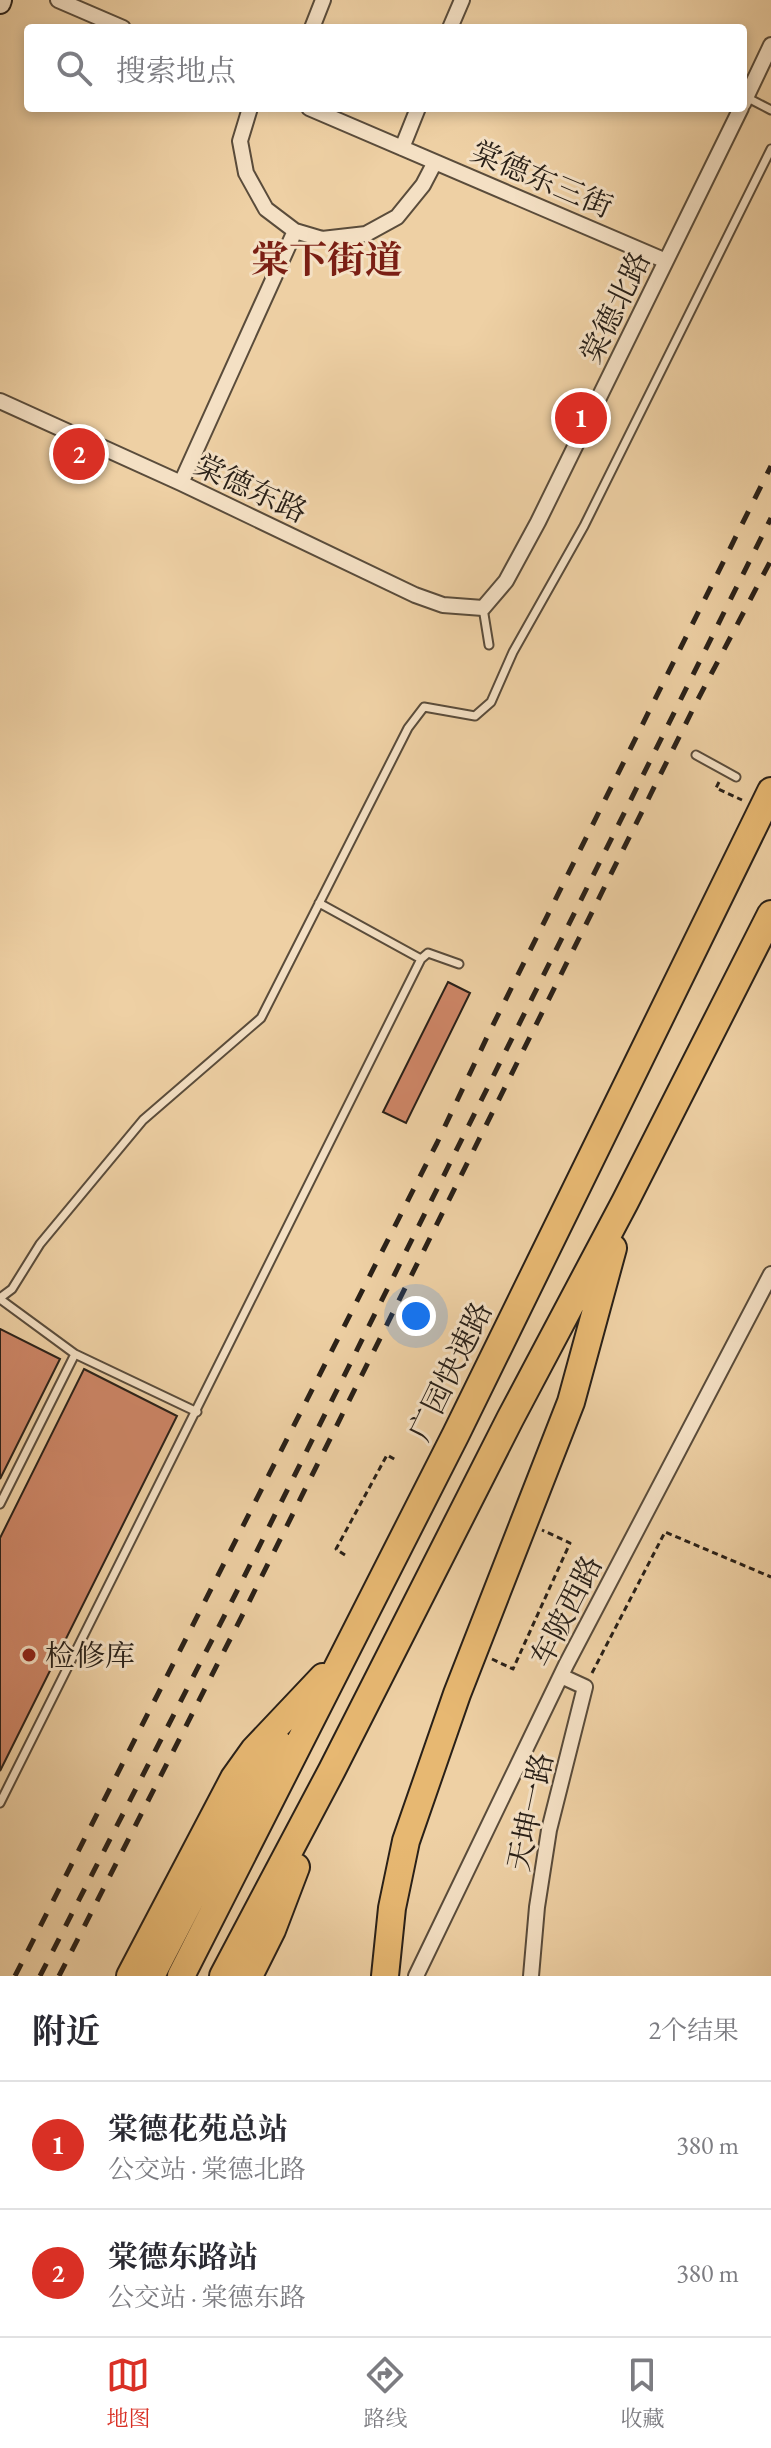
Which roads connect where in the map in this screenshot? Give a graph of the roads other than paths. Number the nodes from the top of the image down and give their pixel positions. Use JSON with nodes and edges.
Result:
{"nodes":[{"id":1,"x":58,"y":0,"type":"edge"},
{"id":2,"x":323,"y":0,"type":"edge"},
{"id":3,"x":462,"y":0,"type":"edge"},
{"id":4,"x":114,"y":24,"type":"edge"},
{"id":5,"x":314,"y":24,"type":"edge"},
{"id":6,"x":452,"y":24,"type":"edge"},
{"id":7,"x":771,"y":45,"type":"edge"},
{"id":8,"x":747,"y":95,"type":"edge"},
{"id":9,"x":747,"y":104,"type":"edge"},
{"id":10,"x":771,"y":110,"type":"edge"},
{"id":11,"x":249,"y":112,"type":"edge"},
{"id":12,"x":318,"y":112,"type":"edge"},
{"id":13,"x":416,"y":112,"type":"edge"},
{"id":14,"x":739,"y":112,"type":"edge"},
{"id":15,"x":402,"y":148,"type":"junction"},
{"id":16,"x":771,"y":149,"type":"edge"},
{"id":17,"x":435,"y":162,"type":"junction"},
{"id":18,"x":295,"y":231,"type":"junction"},
{"id":19,"x":666,"y":261,"type":"junction"},
{"id":20,"x":0,"y":401,"type":"edge"},
{"id":21,"x":181,"y":483,"type":"junction"},
{"id":22,"x":483,"y":608,"type":"junction"},
{"id":23,"x":489,"y":645,"type":"dead end"},
{"id":24,"x":696,"y":755,"type":"dead end"},
{"id":25,"x":736,"y":777,"type":"dead end"},
{"id":26,"x":771,"y":791,"type":"edge"},
{"id":27,"x":319,"y":903,"type":"junction"},
{"id":28,"x":771,"y":914,"type":"edge"},
{"id":29,"x":771,"y":940,"type":"edge"},
{"id":30,"x":421,"y":959,"type":"junction"},
{"id":31,"x":459,"y":964,"type":"dead end"},
{"id":32,"x":724,"y":1007,"type":"junction"},
{"id":33,"x":625,"y":1202,"type":"junction"},
{"id":34,"x":771,"y":1274,"type":"edge"},
{"id":35,"x":0,"y":1299,"type":"edge"},
{"id":36,"x":75,"y":1354,"type":"junction"},
{"id":37,"x":197,"y":1412,"type":"junction"},
{"id":38,"x":0,"y":1504,"type":"edge"},
{"id":39,"x":342,"y":1657,"type":"junction"},
{"id":40,"x":561,"y":1676,"type":"junction"},
{"id":41,"x":332,"y":1770,"type":"junction"},
{"id":42,"x":0,"y":1803,"type":"edge"},
{"id":43,"x":130,"y":1976,"type":"edge"},
{"id":44,"x":151,"y":1976,"type":"edge"},
{"id":45,"x":181,"y":1976,"type":"edge"},
{"id":46,"x":223,"y":1976,"type":"edge"},
{"id":47,"x":249,"y":1976,"type":"edge"},
{"id":48,"x":385,"y":1976,"type":"edge"},
{"id":49,"x":416,"y":1976,"type":"edge"},
{"id":50,"x":531,"y":1976,"type":"edge"}],
"edges":[{"from":1,"to":4,"type":"street"},
{"from":2,"to":5,"type":"street"},
{"from":3,"to":6,"type":"street"},
{"from":7,"to":8,"type":"street","name":"棠德北路"},
{"from":9,"to":10,"type":"lane"},
{"from":11,"to":18,"type":"street"},
{"from":12,"to":15,"type":"street","name":"棠德东三街"},
{"from":13,"to":15,"type":"street"},
{"from":14,"to":19,"type":"street","name":"棠德北路"},
{"from":15,"to":17,"type":"street","name":"棠德东三街"},
{"from":16,"to":27,"type":"lane"},
{"from":17,"to":18,"type":"street"},
{"from":17,"to":19,"type":"street","name":"棠德东三街"},
{"from":18,"to":21,"type":"street"},
{"from":19,"to":22,"type":"street","name":"棠德北路"},
{"from":20,"to":21,"type":"street","name":"棠德东路"},
{"from":21,"to":22,"type":"street","name":"棠德东路"},
{"from":22,"to":23,"type":"lane"},
{"from":24,"to":25,"type":"lane"},
{"from":26,"to":39,"type":"highway","name":"广园快速路"},
{"from":27,"to":30,"type":"lane"},
{"from":27,"to":35,"type":"lane"},
{"from":28,"to":32,"type":"highway"},
{"from":29,"to":32,"type":"main road"},
{"from":30,"to":31,"type":"lane"},
{"from":30,"to":37,"type":"lane"},
{"from":32,"to":33,"type":"highway"},
{"from":33,"to":41,"type":"highway"},
{"from":33,"to":48,"type":"highway"},
{"from":34,"to":40,"type":"street","name":"车陂西路"},
{"from":35,"to":36,"type":"lane"},
{"from":36,"to":37,"type":"lane"},
{"from":36,"to":38,"type":"lane"},
{"from":37,"to":42,"type":"lane"},
{"from":39,"to":43,"type":"highway"},
{"from":39,"to":44,"type":"highway"},
{"from":39,"to":45,"type":"highway","name":"广园快速路"},
{"from":40,"to":49,"type":"street","name":"车陂西路"},
{"from":40,"to":50,"type":"street","name":"天坤一路"},
{"from":41,"to":46,"type":"highway"},
{"from":41,"to":47,"type":"highway"}]}
